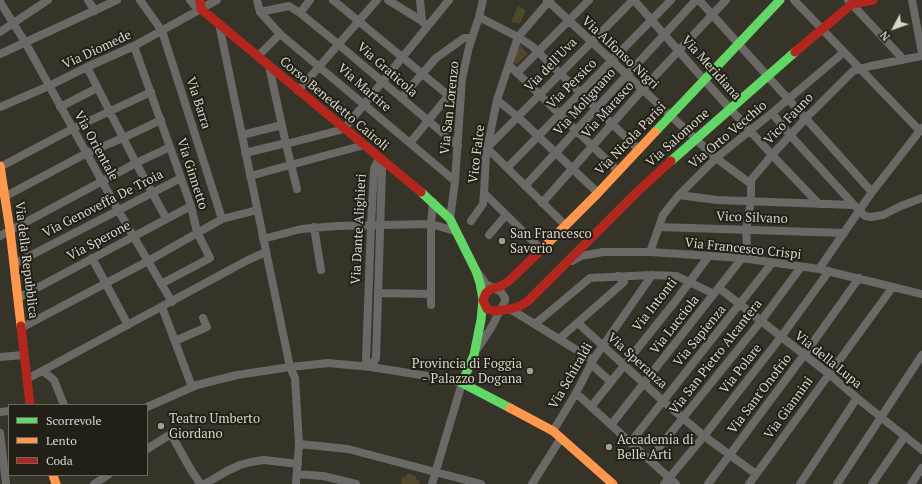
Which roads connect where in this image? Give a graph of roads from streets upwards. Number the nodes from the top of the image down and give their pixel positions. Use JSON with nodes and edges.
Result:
{"nodes":[{"id":1,"x":48,"y":0,"type":"edge"},
{"id":2,"x":88,"y":0,"type":"edge"},
{"id":3,"x":117,"y":0,"type":"edge"},
{"id":4,"x":140,"y":0,"type":"edge"},
{"id":5,"x":190,"y":0,"type":"edge"},
{"id":6,"x":218,"y":0,"type":"edge"},
{"id":7,"x":257,"y":0,"type":"edge"},
{"id":8,"x":310,"y":0,"type":"edge"},
{"id":9,"x":333,"y":0,"type":"edge"},
{"id":10,"x":377,"y":0,"type":"edge"},
{"id":11,"x":388,"y":0,"type":"edge"},
{"id":12,"x":420,"y":0,"type":"edge"},
{"id":13,"x":449,"y":0,"type":"edge"},
{"id":14,"x":483,"y":0,"type":"edge"},
{"id":15,"x":589,"y":0,"type":"edge"},
{"id":16,"x":634,"y":0,"type":"edge"},
{"id":17,"x":672,"y":0,"type":"edge"},
{"id":18,"x":696,"y":0,"type":"edge"},
{"id":19,"x":699,"y":0,"type":"edge"},
{"id":20,"x":726,"y":0,"type":"edge"},
{"id":21,"x":780,"y":0,"type":"edge"},
{"id":22,"x":794,"y":0,"type":"edge"},
{"id":23,"x":873,"y":0,"type":"edge"},
{"id":24,"x":912,"y":0,"type":"edge"},
{"id":25,"x":548,"y":1,"type":"edge"},
{"id":26,"x":850,"y":2,"type":"edge"},
{"id":27,"x":2,"y":3,"type":"edge"},
{"id":28,"x":200,"y":4,"type":"edge"},
{"id":29,"x":95,"y":10,"type":"junction"},
{"id":30,"x":260,"y":12,"type":"junction"},
{"id":31,"x":300,"y":13,"type":"junction"},
{"id":32,"x":712,"y":15,"type":"junction"},
{"id":33,"x":479,"y":17,"type":"junction"},
{"id":34,"x":359,"y":20,"type":"junction"},
{"id":35,"x":652,"y":20,"type":"junction"},
{"id":36,"x":568,"y":21,"type":"junction"},
{"id":37,"x":13,"y":24,"type":"junction"},
{"id":38,"x":219,"y":24,"type":"junction"},
{"id":39,"x":424,"y":24,"type":"junction"},
{"id":40,"x":821,"y":29,"type":"junction"},
{"id":41,"x":162,"y":31,"type":"junction"},
{"id":42,"x":0,"y":32,"type":"edge"},
{"id":43,"x":664,"y":33,"type":"junction"},
{"id":44,"x":280,"y":34,"type":"junction"},
{"id":45,"x":518,"y":37,"type":"junction"},
{"id":46,"x":471,"y":38,"type":"junction"},
{"id":47,"x":25,"y":42,"type":"junction"},
{"id":48,"x":591,"y":42,"type":"junction"},
{"id":49,"x":338,"y":44,"type":"junction"},
{"id":50,"x":739,"y":44,"type":"junction"},
{"id":51,"x":134,"y":46,"type":"junction"},
{"id":52,"x":535,"y":49,"type":"junction"},
{"id":53,"x":679,"y":50,"type":"junction"},
{"id":54,"x":844,"y":52,"type":"junction"},
{"id":55,"x":922,"y":53,"type":"edge"},
{"id":56,"x":0,"y":54,"type":"edge"},
{"id":57,"x":258,"y":56,"type":"junction"},
{"id":58,"x":922,"y":56,"type":"edge"},
{"id":59,"x":401,"y":58,"type":"junction"},
{"id":60,"x":903,"y":59,"type":"junction"},
{"id":61,"x":611,"y":61,"type":"junction"},
{"id":62,"x":509,"y":65,"type":"junction"},
{"id":63,"x":269,"y":66,"type":"junction"},
{"id":64,"x":320,"y":66,"type":"junction"},
{"id":65,"x":87,"y":67,"type":"junction"},
{"id":66,"x":860,"y":69,"type":"junction"},
{"id":67,"x":422,"y":73,"type":"junction"},
{"id":68,"x":517,"y":73,"type":"junction"},
{"id":69,"x":560,"y":73,"type":"junction"},
{"id":70,"x":626,"y":75,"type":"junction"},
{"id":71,"x":768,"y":77,"type":"junction"},
{"id":72,"x":462,"y":79,"type":"junction"},
{"id":73,"x":705,"y":80,"type":"junction"},
{"id":74,"x":382,"y":82,"type":"junction"},
{"id":75,"x":49,"y":86,"type":"junction"},
{"id":76,"x":97,"y":88,"type":"junction"},
{"id":77,"x":642,"y":90,"type":"junction"},
{"id":78,"x":298,"y":91,"type":"junction"},
{"id":79,"x":151,"y":92,"type":"junction"},
{"id":80,"x":580,"y":93,"type":"junction"},
{"id":81,"x":539,"y":94,"type":"junction"},
{"id":82,"x":449,"y":96,"type":"junction"},
{"id":83,"x":401,"y":98,"type":"junction"},
{"id":84,"x":789,"y":99,"type":"junction"},
{"id":85,"x":497,"y":100,"type":"junction"},
{"id":86,"x":365,"y":105,"type":"junction"},
{"id":87,"x":460,"y":105,"type":"junction"},
{"id":88,"x":0,"y":107,"type":"edge"},
{"id":89,"x":60,"y":108,"type":"junction"},
{"id":90,"x":596,"y":108,"type":"junction"},
{"id":91,"x":731,"y":108,"type":"junction"},
{"id":92,"x":110,"y":112,"type":"junction"},
{"id":93,"x":772,"y":113,"type":"junction"},
{"id":94,"x":560,"y":114,"type":"junction"},
{"id":95,"x":518,"y":117,"type":"junction"},
{"id":96,"x":670,"y":117,"type":"junction"},
{"id":97,"x":806,"y":118,"type":"junction"},
{"id":98,"x":161,"y":120,"type":"junction"},
{"id":99,"x":428,"y":122,"type":"junction"},
{"id":100,"x":612,"y":124,"type":"junction"},
{"id":101,"x":282,"y":125,"type":"junction"},
{"id":102,"x":72,"y":128,"type":"junction"},
{"id":103,"x":344,"y":129,"type":"junction"},
{"id":104,"x":576,"y":130,"type":"junction"},
{"id":105,"x":750,"y":130,"type":"junction"},
{"id":106,"x":921,"y":130,"type":"edge"},
{"id":107,"x":242,"y":135,"type":"junction"},
{"id":108,"x":790,"y":135,"type":"junction"},
{"id":109,"x":538,"y":136,"type":"junction"},
{"id":110,"x":123,"y":138,"type":"junction"},
{"id":111,"x":695,"y":139,"type":"junction"},
{"id":112,"x":286,"y":144,"type":"junction"},
{"id":113,"x":410,"y":144,"type":"junction"},
{"id":114,"x":364,"y":145,"type":"junction"},
{"id":115,"x":458,"y":146,"type":"junction"},
{"id":116,"x":592,"y":146,"type":"junction"},
{"id":117,"x":170,"y":147,"type":"junction"},
{"id":118,"x":488,"y":148,"type":"junction"},
{"id":119,"x":639,"y":150,"type":"junction"},
{"id":120,"x":87,"y":153,"type":"junction"},
{"id":121,"x":245,"y":153,"type":"junction"},
{"id":122,"x":555,"y":153,"type":"junction"},
{"id":123,"x":772,"y":155,"type":"junction"},
{"id":124,"x":379,"y":158,"type":"junction"},
{"id":125,"x":716,"y":158,"type":"junction"},
{"id":126,"x":136,"y":163,"type":"junction"},
{"id":127,"x":291,"y":165,"type":"junction"},
{"id":128,"x":0,"y":167,"type":"edge"},
{"id":129,"x":507,"y":168,"type":"junction"},
{"id":130,"x":572,"y":169,"type":"junction"},
{"id":131,"x":618,"y":171,"type":"junction"},
{"id":132,"x":250,"y":176,"type":"junction"},
{"id":133,"x":181,"y":178,"type":"junction"},
{"id":134,"x":455,"y":180,"type":"junction"},
{"id":135,"x":102,"y":181,"type":"junction"},
{"id":136,"x":751,"y":184,"type":"junction"},
{"id":137,"x":525,"y":186,"type":"junction"},
{"id":138,"x":297,"y":189,"type":"dead end"},
{"id":139,"x":153,"y":192,"type":"junction"},
{"id":140,"x":872,"y":192,"type":"junction"},
{"id":141,"x":484,"y":193,"type":"junction"},
{"id":142,"x":598,"y":193,"type":"junction"},
{"id":143,"x":679,"y":194,"type":"junction"},
{"id":144,"x":4,"y":196,"type":"junction"},
{"id":145,"x":922,"y":198,"type":"edge"},
{"id":146,"x":751,"y":201,"type":"junction"},
{"id":147,"x":433,"y":202,"type":"junction"},
{"id":148,"x":542,"y":203,"type":"junction"},
{"id":149,"x":819,"y":204,"type":"junction"},
{"id":150,"x":191,"y":206,"type":"junction"},
{"id":151,"x":857,"y":208,"type":"junction"},
{"id":152,"x":118,"y":210,"type":"junction"},
{"id":153,"x":257,"y":210,"type":"junction"},
{"id":154,"x":506,"y":215,"type":"junction"},
{"id":155,"x":166,"y":218,"type":"junction"},
{"id":156,"x":222,"y":219,"type":"junction"},
{"id":157,"x":450,"y":220,"type":"junction"},
{"id":158,"x":471,"y":220,"type":"dead end"},
{"id":159,"x":431,"y":224,"type":"junction"},
{"id":160,"x":375,"y":225,"type":"junction"},
{"id":161,"x":565,"y":225,"type":"junction"},
{"id":162,"x":314,"y":227,"type":"junction"},
{"id":163,"x":659,"y":227,"type":"junction"},
{"id":164,"x":10,"y":230,"type":"junction"},
{"id":165,"x":746,"y":230,"type":"junction"},
{"id":166,"x":455,"y":231,"type":"junction"},
{"id":167,"x":197,"y":232,"type":"junction"},
{"id":168,"x":844,"y":233,"type":"junction"},
{"id":169,"x":489,"y":235,"type":"dead end"},
{"id":170,"x":0,"y":236,"type":"edge"},
{"id":171,"x":133,"y":236,"type":"junction"},
{"id":172,"x":263,"y":239,"type":"junction"},
{"id":173,"x":541,"y":250,"type":"junction"},
{"id":174,"x":266,"y":252,"type":"junction"},
{"id":175,"x":650,"y":252,"type":"junction"},
{"id":176,"x":708,"y":257,"type":"junction"},
{"id":177,"x":92,"y":258,"type":"junction"},
{"id":178,"x":745,"y":259,"type":"junction"},
{"id":179,"x":148,"y":261,"type":"junction"},
{"id":180,"x":772,"y":263,"type":"junction"},
{"id":181,"x":14,"y":264,"type":"junction"},
{"id":182,"x":563,"y":267,"type":"junction"},
{"id":183,"x":801,"y":267,"type":"junction"},
{"id":184,"x":819,"y":268,"type":"junction"},
{"id":185,"x":321,"y":270,"type":"dead end"},
{"id":186,"x":476,"y":271,"type":"junction"},
{"id":187,"x":829,"y":271,"type":"junction"},
{"id":188,"x":652,"y":275,"type":"junction"},
{"id":189,"x":618,"y":276,"type":"junction"},
{"id":190,"x":859,"y":278,"type":"junction"},
{"id":191,"x":689,"y":281,"type":"junction"},
{"id":192,"x":106,"y":283,"type":"junction"},
{"id":193,"x":162,"y":284,"type":"junction"},
{"id":194,"x":892,"y":288,"type":"junction"},
{"id":195,"x":495,"y":289,"type":"junction"},
{"id":196,"x":717,"y":291,"type":"junction"},
{"id":197,"x":378,"y":293,"type":"junction"},
{"id":198,"x":431,"y":294,"type":"junction"},
{"id":199,"x":922,"y":294,"type":"edge"},
{"id":200,"x":18,"y":298,"type":"junction"},
{"id":201,"x":483,"y":300,"type":"junction"},
{"id":202,"x":172,"y":302,"type":"junction"},
{"id":203,"x":431,"y":305,"type":"dead end"},
{"id":204,"x":741,"y":305,"type":"junction"},
{"id":205,"x":162,"y":307,"type":"junction"},
{"id":206,"x":510,"y":309,"type":"junction"},
{"id":207,"x":500,"y":310,"type":"junction"},
{"id":208,"x":203,"y":318,"type":"dead end"},
{"id":209,"x":761,"y":321,"type":"junction"},
{"id":210,"x":578,"y":322,"type":"junction"},
{"id":211,"x":535,"y":324,"type":"junction"},
{"id":212,"x":128,"y":325,"type":"junction"},
{"id":213,"x":21,"y":328,"type":"junction"},
{"id":214,"x":781,"y":337,"type":"junction"},
{"id":215,"x":559,"y":339,"type":"junction"},
{"id":216,"x":175,"y":341,"type":"junction"},
{"id":217,"x":602,"y":346,"type":"junction"},
{"id":218,"x":24,"y":355,"type":"junction"},
{"id":219,"x":474,"y":355,"type":"junction"},
{"id":220,"x":804,"y":355,"type":"junction"},
{"id":221,"x":922,"y":355,"type":"edge"},
{"id":222,"x":0,"y":356,"type":"edge"},
{"id":223,"x":592,"y":362,"type":"junction"},
{"id":224,"x":623,"y":365,"type":"junction"},
{"id":225,"x":290,"y":366,"type":"junction"},
{"id":226,"x":371,"y":367,"type":"junction"},
{"id":227,"x":919,"y":367,"type":"edge"},
{"id":228,"x":43,"y":371,"type":"junction"},
{"id":229,"x":829,"y":374,"type":"junction"},
{"id":230,"x":27,"y":379,"type":"junction"},
{"id":231,"x":610,"y":382,"type":"junction"},
{"id":232,"x":462,"y":383,"type":"junction"},
{"id":233,"x":644,"y":384,"type":"junction"},
{"id":234,"x":195,"y":386,"type":"junction"},
{"id":235,"x":576,"y":393,"type":"junction"},
{"id":236,"x":857,"y":398,"type":"junction"},
{"id":237,"x":663,"y":402,"type":"junction"},
{"id":238,"x":30,"y":404,"type":"edge"},
{"id":239,"x":64,"y":404,"type":"edge"},
{"id":240,"x":150,"y":406,"type":"edge"},
{"id":241,"x":591,"y":407,"type":"junction"},
{"id":242,"x":880,"y":417,"type":"junction"},
{"id":243,"x":683,"y":418,"type":"junction"},
{"id":244,"x":611,"y":425,"type":"junction"},
{"id":245,"x":553,"y":432,"type":"junction"},
{"id":246,"x":0,"y":433,"type":"edge"},
{"id":247,"x":704,"y":436,"type":"junction"},
{"id":248,"x":905,"y":436,"type":"junction"},
{"id":249,"x":561,"y":438,"type":"junction"},
{"id":250,"x":630,"y":443,"type":"junction"},
{"id":251,"x":299,"y":444,"type":"junction"},
{"id":252,"x":148,"y":448,"type":"edge"},
{"id":253,"x":922,"y":450,"type":"edge"},
{"id":254,"x":729,"y":455,"type":"junction"},
{"id":255,"x":649,"y":460,"type":"junction"},
{"id":256,"x":298,"y":464,"type":"junction"},
{"id":257,"x":922,"y":468,"type":"edge"},
{"id":258,"x":435,"y":472,"type":"junction"},
{"id":259,"x":297,"y":474,"type":"junction"},
{"id":260,"x":756,"y":474,"type":"junction"},
{"id":261,"x":3,"y":478,"type":"edge"},
{"id":262,"x":665,"y":478,"type":"edge"},
{"id":263,"x":204,"y":484,"type":"edge"},
{"id":264,"x":296,"y":484,"type":"edge"},
{"id":265,"x":356,"y":484,"type":"edge"},
{"id":266,"x":432,"y":484,"type":"edge"},
{"id":267,"x":481,"y":484,"type":"edge"},
{"id":268,"x":532,"y":484,"type":"edge"},
{"id":269,"x":613,"y":484,"type":"edge"},
{"id":270,"x":676,"y":484,"type":"edge"},
{"id":271,"x":708,"y":484,"type":"edge"},
{"id":272,"x":749,"y":484,"type":"edge"},
{"id":273,"x":801,"y":484,"type":"edge"},
{"id":274,"x":837,"y":484,"type":"edge"},
{"id":275,"x":872,"y":484,"type":"edge"},
{"id":276,"x":912,"y":484,"type":"edge"}],
"edges":[{"from":1,"to":37,"type":"street"},
{"from":2,"to":29,"type":"street"},
{"from":3,"to":29,"type":"street"},
{"from":4,"to":41,"type":"street","name":"Via Barra"},
{"from":5,"to":28,"type":"street"},
{"from":6,"to":28,"type":"street","name":"Via Diomede"},
{"from":7,"to":30,"type":"street"},
{"from":8,"to":31,"type":"street"},
{"from":9,"to":34,"type":"street"},
{"from":10,"to":34,"type":"street"},
{"from":11,"to":39,"type":"street"},
{"from":12,"to":39,"type":"street"},
{"from":13,"to":39,"type":"street"},
{"from":14,"to":33,"type":"street","name":"Via San Lorenzo"},
{"from":15,"to":36,"type":"street"},
{"from":16,"to":35,"type":"street","name":"Via Meridiana"},
{"from":16,"to":48,"type":"street","name":"Via dell'Uva"},
{"from":17,"to":35,"type":"street","name":"Via Persico"},
{"from":18,"to":43,"type":"street","name":"Via Molignano"},
{"from":19,"to":32,"type":"street"},
{"from":20,"to":32,"type":"street","name":"Via Marasco"},
{"from":21,"to":50,"type":"street","name":"Via Nicola Parisi"},
{"from":22,"to":40,"type":"street"},
{"from":23,"to":26,"type":"street","name":"Via Salomone"},
{"from":24,"to":55,"type":"street"},
{"from":25,"to":36,"type":"street","name":"Via Alfonso Nigri"},
{"from":25,"to":45,"type":"street"},
{"from":26,"to":40,"type":"street","name":"Via Salomone"},
{"from":26,"to":60,"type":"street"},
{"from":27,"to":37,"type":"street","name":"Via Orientale"},
{"from":28,"to":38,"type":"street","name":"Corso Benedetto Cairoli"},
{"from":28,"to":41,"type":"street","name":"Via Diomede"},
{"from":29,"to":47,"type":"street"},
{"from":30,"to":31,"type":"street"},
{"from":30,"to":44,"type":"street","name":"Via Martire"},
{"from":31,"to":49,"type":"street","name":"Via Graticola"},
{"from":32,"to":50,"type":"street"},
{"from":32,"to":53,"type":"street","name":"Via Marasco"},
{"from":33,"to":45,"type":"street"},
{"from":33,"to":46,"type":"street","name":"Via San Lorenzo"},
{"from":34,"to":49,"type":"street"},
{"from":34,"to":59,"type":"street"},
{"from":35,"to":43,"type":"street","name":"Via Meridiana"},
{"from":35,"to":61,"type":"street","name":"Via Persico"},
{"from":36,"to":48,"type":"street","name":"Via Alfonso Nigri"},
{"from":36,"to":52,"type":"street"},
{"from":37,"to":42,"type":"street"},
{"from":37,"to":47,"type":"street","name":"Via Orientale"},
{"from":38,"to":57,"type":"street","name":"Corso Benedetto Cairoli"},
{"from":38,"to":107,"type":"street"},
{"from":39,"to":59,"type":"street"},
{"from":40,"to":54,"type":"street"},
{"from":40,"to":71,"type":"street","name":"Via Salomone"},
{"from":41,"to":51,"type":"street","name":"Via Diomede"},
{"from":41,"to":156,"type":"street","name":"Via Barra"},
{"from":43,"to":53,"type":"street","name":"Via Meridiana"},
{"from":43,"to":70,"type":"street","name":"Via Molignano"},
{"from":44,"to":57,"type":"street"},
{"from":44,"to":64,"type":"street","name":"Via Martire"},
{"from":45,"to":52,"type":"street"},
{"from":45,"to":62,"type":"street","name":"Vico Falce"},
{"from":46,"to":67,"type":"street"},
{"from":46,"to":72,"type":"street","name":"Via San Lorenzo"},
{"from":47,"to":56,"type":"street"},
{"from":47,"to":75,"type":"street","name":"Via Orientale"},
{"from":48,"to":61,"type":"street","name":"Via Alfonso Nigri"},
{"from":48,"to":69,"type":"street","name":"Via dell'Uva"},
{"from":49,"to":64,"type":"street"},
{"from":49,"to":74,"type":"street","name":"Via Graticola"},
{"from":50,"to":71,"type":"street"},
{"from":50,"to":73,"type":"street","name":"Via Nicola Parisi"},
{"from":51,"to":65,"type":"street","name":"Via Diomede"},
{"from":51,"to":79,"type":"street","name":"Via Ginnetto"},
{"from":52,"to":68,"type":"street"},
{"from":52,"to":69,"type":"street"},
{"from":53,"to":73,"type":"street","name":"Via Meridiana"},
{"from":53,"to":77,"type":"street","name":"Via Marasco"},
{"from":54,"to":66,"type":"street"},
{"from":54,"to":84,"type":"street","name":"Via Orto Vecchio"},
{"from":57,"to":63,"type":"street","name":"Corso Benedetto Cairoli"},
{"from":58,"to":60,"type":"street","name":"Vico Fauno"},
{"from":59,"to":67,"type":"street"},
{"from":59,"to":74,"type":"street"},
{"from":60,"to":66,"type":"street","name":"Vico Fauno"},
{"from":61,"to":70,"type":"street","name":"Via Alfonso Nigri"},
{"from":61,"to":80,"type":"street","name":"Via Persico"},
{"from":62,"to":68,"type":"street"},
{"from":62,"to":85,"type":"street","name":"Vico Falce"},
{"from":63,"to":78,"type":"street","name":"Corso Benedetto Cairoli"},
{"from":63,"to":101,"type":"street"},
{"from":64,"to":78,"type":"street"},
{"from":64,"to":86,"type":"street","name":"Via Martire"},
{"from":65,"to":75,"type":"street","name":"Via Diomede"},
{"from":65,"to":76,"type":"street"},
{"from":66,"to":97,"type":"street","name":"Vico Fauno"},
{"from":66,"to":106,"type":"street"},
{"from":67,"to":82,"type":"street"},
{"from":67,"to":83,"type":"street"},
{"from":68,"to":81,"type":"street"},
{"from":69,"to":80,"type":"street"},
{"from":69,"to":81,"type":"street","name":"Via dell'Uva"},
{"from":70,"to":77,"type":"street","name":"Via Alfonso Nigri"},
{"from":70,"to":90,"type":"street","name":"Via Molignano"},
{"from":71,"to":84,"type":"street"},
{"from":71,"to":91,"type":"street","name":"Via Salomone"},
{"from":72,"to":82,"type":"street"},
{"from":72,"to":87,"type":"street","name":"Via San Lorenzo"},
{"from":73,"to":91,"type":"street","name":"Via Meridiana"},
{"from":73,"to":96,"type":"street","name":"Via Nicola Parisi"},
{"from":74,"to":83,"type":"street","name":"Via Graticola"},
{"from":74,"to":86,"type":"street"},
{"from":75,"to":88,"type":"street","name":"Via Diomede"},
{"from":75,"to":89,"type":"street","name":"Via Orientale"},
{"from":76,"to":89,"type":"street"},
{"from":76,"to":92,"type":"street"},
{"from":77,"to":96,"type":"street","name":"Via Alfonso Nigri"},
{"from":77,"to":100,"type":"street","name":"Via Marasco"},
{"from":78,"to":103,"type":"street","name":"Corso Benedetto Cairoli"},
{"from":79,"to":92,"type":"street"},
{"from":79,"to":98,"type":"street","name":"Via Ginnetto"},
{"from":80,"to":90,"type":"street"},
{"from":80,"to":94,"type":"street","name":"Via Persico"},
{"from":81,"to":94,"type":"street"},
{"from":81,"to":95,"type":"street","name":"Via dell'Uva"},
{"from":82,"to":87,"type":"street"},
{"from":82,"to":99,"type":"street"},
{"from":83,"to":99,"type":"street","name":"Via Graticola"},
{"from":84,"to":93,"type":"street","name":"Via Orto Vecchio"},
{"from":84,"to":97,"type":"street"},
{"from":85,"to":95,"type":"street"},
{"from":85,"to":118,"type":"street","name":"Vico Falce"},
{"from":86,"to":103,"type":"street"},
{"from":86,"to":113,"type":"street","name":"Via Martire"},
{"from":87,"to":115,"type":"street","name":"Via San Lorenzo"},
{"from":89,"to":102,"type":"street","name":"Via Orientale"},
{"from":90,"to":100,"type":"street"},
{"from":90,"to":104,"type":"street","name":"Via Molignano"},
{"from":91,"to":105,"type":"street","name":"Via Meridiana"},
{"from":91,"to":111,"type":"street","name":"Via Salomone"},
{"from":92,"to":102,"type":"street"},
{"from":92,"to":110,"type":"street"},
{"from":93,"to":105,"type":"street","name":"Via Orto Vecchio"},
{"from":93,"to":108,"type":"street"},
{"from":94,"to":104,"type":"street"},
{"from":94,"to":109,"type":"street","name":"Via Persico"},
{"from":95,"to":109,"type":"street"},
{"from":95,"to":118,"type":"street","name":"Via dell'Uva"},
{"from":96,"to":111,"type":"street","name":"Via Alfonso Nigri"},
{"from":96,"to":119,"type":"street","name":"Via Nicola Parisi"},
{"from":97,"to":108,"type":"street","name":"Vico Fauno"},
{"from":97,"to":140,"type":"street"},
{"from":98,"to":110,"type":"street"},
{"from":98,"to":117,"type":"street","name":"Via Ginnetto"},
{"from":99,"to":113,"type":"street"},
{"from":99,"to":115,"type":"street","name":"Via Graticola"},
{"from":100,"to":116,"type":"street","name":"Via Marasco"},
{"from":100,"to":119,"type":"street"},
{"from":101,"to":107,"type":"street"},
{"from":101,"to":112,"type":"street"},
{"from":102,"to":120,"type":"street","name":"Via Orientale"},
{"from":102,"to":128,"type":"street"},
{"from":103,"to":112,"type":"street"},
{"from":103,"to":114,"type":"street","name":"Corso Benedetto Cairoli"},
{"from":104,"to":116,"type":"street"},
{"from":104,"to":122,"type":"street","name":"Via Molignano"},
{"from":105,"to":123,"type":"street","name":"Via Meridiana"},
{"from":105,"to":125,"type":"street","name":"Via Orto Vecchio"},
{"from":106,"to":140,"type":"street"},
{"from":107,"to":121,"type":"street"},
{"from":108,"to":123,"type":"street","name":"Vico Fauno"},
{"from":108,"to":151,"type":"street"},
{"from":109,"to":122,"type":"street"},
{"from":109,"to":129,"type":"street","name":"Via Persico"},
{"from":110,"to":120,"type":"street"},
{"from":110,"to":126,"type":"street"},
{"from":111,"to":125,"type":"street","name":"Via Alfonso Nigri"},
{"from":111,"to":182,"type":"street","name":"Via Salomone"},
{"from":112,"to":121,"type":"street"},
{"from":112,"to":127,"type":"street"},
{"from":113,"to":134,"type":"street","name":"Via Martire"},
{"from":114,"to":124,"type":"street","name":"Corso Benedetto Cairoli"},
{"from":114,"to":127,"type":"street"},
{"from":115,"to":134,"type":"street","name":"Via San Lorenzo"},
{"from":116,"to":130,"type":"street","name":"Via Marasco"},
{"from":116,"to":131,"type":"street"},
{"from":117,"to":126,"type":"street"},
{"from":117,"to":133,"type":"street","name":"Via Ginnetto"},
{"from":118,"to":129,"type":"street"},
{"from":118,"to":141,"type":"street","name":"Vico Falce"},
{"from":119,"to":131,"type":"street","name":"Via Nicola Parisi"},
{"from":120,"to":135,"type":"street","name":"Via Orientale"},
{"from":120,"to":144,"type":"street"},
{"from":121,"to":132,"type":"street"},
{"from":122,"to":130,"type":"street"},
{"from":122,"to":137,"type":"street","name":"Via Molignano"},
{"from":123,"to":136,"type":"street","name":"Vico Fauno"},
{"from":123,"to":149,"type":"street","name":"Via Meridiana"},
{"from":124,"to":147,"type":"street","name":"Corso Benedetto Cairoli"},
{"from":124,"to":160,"type":"street","name":"Via Dante Alighieri"},
{"from":125,"to":136,"type":"street","name":"Via Alfonso Nigri"},
{"from":125,"to":143,"type":"street","name":"Via Orto Vecchio"},
{"from":126,"to":135,"type":"street"},
{"from":126,"to":139,"type":"street"},
{"from":127,"to":132,"type":"street"},
{"from":127,"to":138,"type":"street"},
{"from":128,"to":144,"type":"street","name":"Via della Repubblica"},
{"from":129,"to":137,"type":"street"},
{"from":130,"to":142,"type":"street"},
{"from":130,"to":148,"type":"street","name":"Via Marasco"},
{"from":131,"to":142,"type":"street","name":"Via Nicola Parisi"},
{"from":132,"to":153,"type":"street"},
{"from":133,"to":139,"type":"street","name":"Via Genoveffa De Troia"},
{"from":133,"to":150,"type":"street","name":"Via Ginnetto"},
{"from":134,"to":157,"type":"street","name":"Via San Lorenzo"},
{"from":135,"to":152,"type":"street","name":"Via Orientale"},
{"from":135,"to":164,"type":"street"},
{"from":136,"to":146,"type":"street"},
{"from":137,"to":148,"type":"street"},
{"from":139,"to":152,"type":"street","name":"Via Genoveffa De Troia"},
{"from":139,"to":155,"type":"street"},
{"from":140,"to":151,"type":"street"},
{"from":141,"to":154,"type":"street","name":"Vico Falce"},
{"from":141,"to":158,"type":"street"},
{"from":142,"to":161,"type":"street","name":"Via Nicola Parisi"},
{"from":143,"to":146,"type":"street"},
{"from":143,"to":163,"type":"street","name":"Via Orto Vecchio"},
{"from":144,"to":164,"type":"street","name":"Via della Repubblica"},
{"from":145,"to":151,"type":"street"},
{"from":146,"to":149,"type":"street"},
{"from":146,"to":165,"type":"street"},
{"from":147,"to":157,"type":"street","name":"Corso Benedetto Cairoli"},
{"from":147,"to":159,"type":"street"},
{"from":148,"to":161,"type":"street"},
{"from":149,"to":151,"type":"street"},
{"from":150,"to":155,"type":"street","name":"Via Sperone"},
{"from":150,"to":167,"type":"street","name":"Via Ginnetto"},
{"from":151,"to":168,"type":"street"},
{"from":152,"to":171,"type":"street","name":"Via Orientale"},
{"from":152,"to":181,"type":"street","name":"Via Genoveffa De Troia"},
{"from":153,"to":156,"type":"street"},
{"from":153,"to":172,"type":"street"},
{"from":154,"to":169,"type":"street"},
{"from":154,"to":173,"type":"street","name":"Vico Falce"},
{"from":155,"to":171,"type":"street","name":"Via Sperone"},
{"from":156,"to":167,"type":"street"},
{"from":157,"to":166,"type":"street","name":"Corso Benedetto Cairoli"},
{"from":159,"to":160,"type":"street"},
{"from":159,"to":166,"type":"street"},
{"from":159,"to":198,"type":"street"},
{"from":160,"to":162,"type":"street"},
{"from":160,"to":197,"type":"street","name":"Via Dante Alighieri"},
{"from":160,"to":226,"type":"street","name":"Via Dante Alighieri"},
{"from":161,"to":173,"type":"street","name":"Via Nicola Parisi"},
{"from":162,"to":172,"type":"street"},
{"from":162,"to":185,"type":"street"},
{"from":163,"to":165,"type":"street","name":"Vico Silvano"},
{"from":163,"to":175,"type":"street","name":"Via Orto Vecchio"},
{"from":164,"to":170,"type":"street"},
{"from":164,"to":181,"type":"street","name":"Via della Repubblica"},
{"from":165,"to":168,"type":"street","name":"Vico Silvano"},
{"from":165,"to":178,"type":"street"},
{"from":166,"to":186,"type":"street","name":"Corso Benedetto Cairoli"},
{"from":167,"to":179,"type":"street"},
{"from":167,"to":193,"type":"street","name":"Via Ginnetto"},
{"from":168,"to":184,"type":"street"},
{"from":171,"to":177,"type":"street","name":"Via Sperone"},
{"from":171,"to":179,"type":"street","name":"Via Orientale"},
{"from":172,"to":174,"type":"street"},
{"from":173,"to":195,"type":"street","name":"Via Nicola Parisi"},
{"from":174,"to":202,"type":"street"},
{"from":174,"to":225,"type":"street"},
{"from":175,"to":176,"type":"street","name":"Via Francesco Crispi"},
{"from":175,"to":182,"type":"street","name":"Via Francesco Crispi"},
{"from":176,"to":178,"type":"street","name":"Via Francesco Crispi"},
{"from":176,"to":191,"type":"street","name":"Via Intonti"},
{"from":177,"to":192,"type":"street"},
{"from":177,"to":200,"type":"street","name":"Via Sperone"},
{"from":178,"to":180,"type":"street","name":"Via Francesco Crispi"},
{"from":178,"to":196,"type":"street","name":"Via Lucciola"},
{"from":179,"to":192,"type":"street"},
{"from":179,"to":193,"type":"street","name":"Via Orientale"},
{"from":180,"to":183,"type":"street","name":"Via Francesco Crispi"},
{"from":180,"to":204,"type":"street","name":"Via Sapienza"},
{"from":181,"to":200,"type":"street","name":"Via della Repubblica"},
{"from":182,"to":206,"type":"street","name":"Via Salomone"},
{"from":183,"to":184,"type":"street","name":"Via Francesco Crispi"},
{"from":183,"to":209,"type":"street","name":"Via San Pietro Alcantera"},
{"from":184,"to":187,"type":"street","name":"Via Francesco Crispi"},
{"from":186,"to":195,"type":"street"},
{"from":186,"to":201,"type":"street","name":"Corso Benedetto Cairoli"},
{"from":187,"to":190,"type":"street","name":"Via Francesco Crispi"},
{"from":187,"to":214,"type":"street","name":"Via Polare"},
{"from":188,"to":189,"type":"street","name":"Via della Lupa"},
{"from":188,"to":191,"type":"street","name":"Via della Lupa"},
{"from":188,"to":217,"type":"street","name":"Via Schiraldi"},
{"from":189,"to":210,"type":"street"},
{"from":189,"to":211,"type":"street","name":"Via della Lupa"},
{"from":190,"to":194,"type":"street","name":"Via Francesco Crispi"},
{"from":190,"to":220,"type":"street","name":"Via Sant'Onofrio"},
{"from":191,"to":196,"type":"street","name":"Via della Lupa"},
{"from":191,"to":224,"type":"street","name":"Via Intonti"},
{"from":192,"to":212,"type":"street"},
{"from":192,"to":213,"type":"street"},
{"from":193,"to":202,"type":"street","name":"Via Orientale"},
{"from":194,"to":199,"type":"street","name":"Via Francesco Crispi"},
{"from":194,"to":229,"type":"street","name":"Via Giannini"},
{"from":195,"to":201,"type":"street"},
{"from":195,"to":207,"type":"street"},
{"from":196,"to":204,"type":"street","name":"Via della Lupa"},
{"from":196,"to":233,"type":"street","name":"Via Lucciola"},
{"from":197,"to":198,"type":"street"},
{"from":197,"to":226,"type":"street","name":"Via Dante Alighieri"},
{"from":198,"to":203,"type":"street"},
{"from":200,"to":213,"type":"street","name":"Via della Repubblica"},
{"from":201,"to":207,"type":"street"},
{"from":201,"to":219,"type":"street","name":"Corso Benedetto Cairoli"},
{"from":202,"to":205,"type":"street"},
{"from":204,"to":209,"type":"street","name":"Via della Lupa"},
{"from":204,"to":237,"type":"street","name":"Via Sapienza"},
{"from":205,"to":212,"type":"street"},
{"from":205,"to":216,"type":"street"},
{"from":206,"to":207,"type":"street","name":"Via Salomone"},
{"from":206,"to":211,"type":"street"},
{"from":207,"to":219,"type":"street"},
{"from":208,"to":216,"type":"street"},
{"from":209,"to":214,"type":"street","name":"Via della Lupa"},
{"from":209,"to":243,"type":"street","name":"Via San Pietro Alcantera"},
{"from":210,"to":215,"type":"street"},
{"from":210,"to":217,"type":"street","name":"Via Speranza"},
{"from":211,"to":215,"type":"street"},
{"from":212,"to":228,"type":"street"},
{"from":213,"to":218,"type":"street","name":"Via della Repubblica"},
{"from":214,"to":220,"type":"street","name":"Via della Lupa"},
{"from":214,"to":247,"type":"street","name":"Via Polare"},
{"from":215,"to":223,"type":"street"},
{"from":216,"to":234,"type":"street"},
{"from":217,"to":223,"type":"street","name":"Via Schiraldi"},
{"from":217,"to":224,"type":"street","name":"Via Speranza"},
{"from":218,"to":222,"type":"street"},
{"from":218,"to":230,"type":"street","name":"Via della Repubblica"},
{"from":219,"to":232,"type":"street","name":"Corso Benedetto Cairoli"},
{"from":220,"to":229,"type":"street","name":"Via della Lupa"},
{"from":220,"to":254,"type":"street","name":"Via Sant'Onofrio"},
{"from":221,"to":227,"type":"street"},
{"from":223,"to":231,"type":"street"},
{"from":223,"to":235,"type":"street","name":"Via Schiraldi"},
{"from":224,"to":231,"type":"street","name":"Via Intonti"},
{"from":224,"to":233,"type":"street","name":"Via Speranza"},
{"from":225,"to":226,"type":"street"},
{"from":225,"to":234,"type":"street"},
{"from":225,"to":251,"type":"street"},
{"from":226,"to":232,"type":"street"},
{"from":227,"to":242,"type":"street"},
{"from":228,"to":230,"type":"street"},
{"from":228,"to":239,"type":"street"},
{"from":229,"to":236,"type":"street","name":"Via della Lupa"},
{"from":229,"to":260,"type":"street","name":"Via Giannini"},
{"from":230,"to":238,"type":"street","name":"Via della Repubblica"},
{"from":231,"to":241,"type":"street","name":"Via Intonti"},
{"from":232,"to":245,"type":"street"},
{"from":232,"to":258,"type":"street"},
{"from":233,"to":237,"type":"street","name":"Via Speranza"},
{"from":233,"to":244,"type":"street","name":"Via Lucciola"},
{"from":234,"to":240,"type":"street"},
{"from":235,"to":241,"type":"street"},
{"from":235,"to":245,"type":"street","name":"Via Schiraldi"},
{"from":236,"to":242,"type":"street","name":"Via della Lupa"},
{"from":236,"to":273,"type":"street"},
{"from":237,"to":243,"type":"street","name":"Via Speranza"},
{"from":237,"to":250,"type":"street","name":"Via Sapienza"},
{"from":241,"to":244,"type":"street"},
{"from":242,"to":248,"type":"street","name":"Via della Lupa"},
{"from":242,"to":274,"type":"street"},
{"from":243,"to":247,"type":"street","name":"Via Speranza"},
{"from":243,"to":255,"type":"street","name":"Via San Pietro Alcantera"},
{"from":244,"to":250,"type":"street"},
{"from":245,"to":249,"type":"street"},
{"from":246,"to":261,"type":"street"},
{"from":247,"to":254,"type":"street","name":"Via Speranza"},
{"from":247,"to":262,"type":"street","name":"Via Polare"},
{"from":248,"to":253,"type":"street","name":"Via della Lupa"},
{"from":248,"to":275,"type":"street"},
{"from":249,"to":268,"type":"street"},
{"from":249,"to":269,"type":"street"},
{"from":250,"to":255,"type":"street"},
{"from":251,"to":256,"type":"street"},
{"from":251,"to":258,"type":"street"},
{"from":252,"to":263,"type":"street"},
{"from":254,"to":260,"type":"street","name":"Via Speranza"},
{"from":254,"to":271,"type":"street","name":"Via Sant'Onofrio"},
{"from":255,"to":262,"type":"street"},
{"from":256,"to":259,"type":"street"},
{"from":256,"to":263,"type":"street"},
{"from":257,"to":276,"type":"street"},
{"from":258,"to":266,"type":"street"},
{"from":258,"to":267,"type":"street"},
{"from":259,"to":264,"type":"street"},
{"from":259,"to":265,"type":"street"},
{"from":260,"to":272,"type":"street","name":"Via Giannini"},
{"from":262,"to":270,"type":"street"}]}
